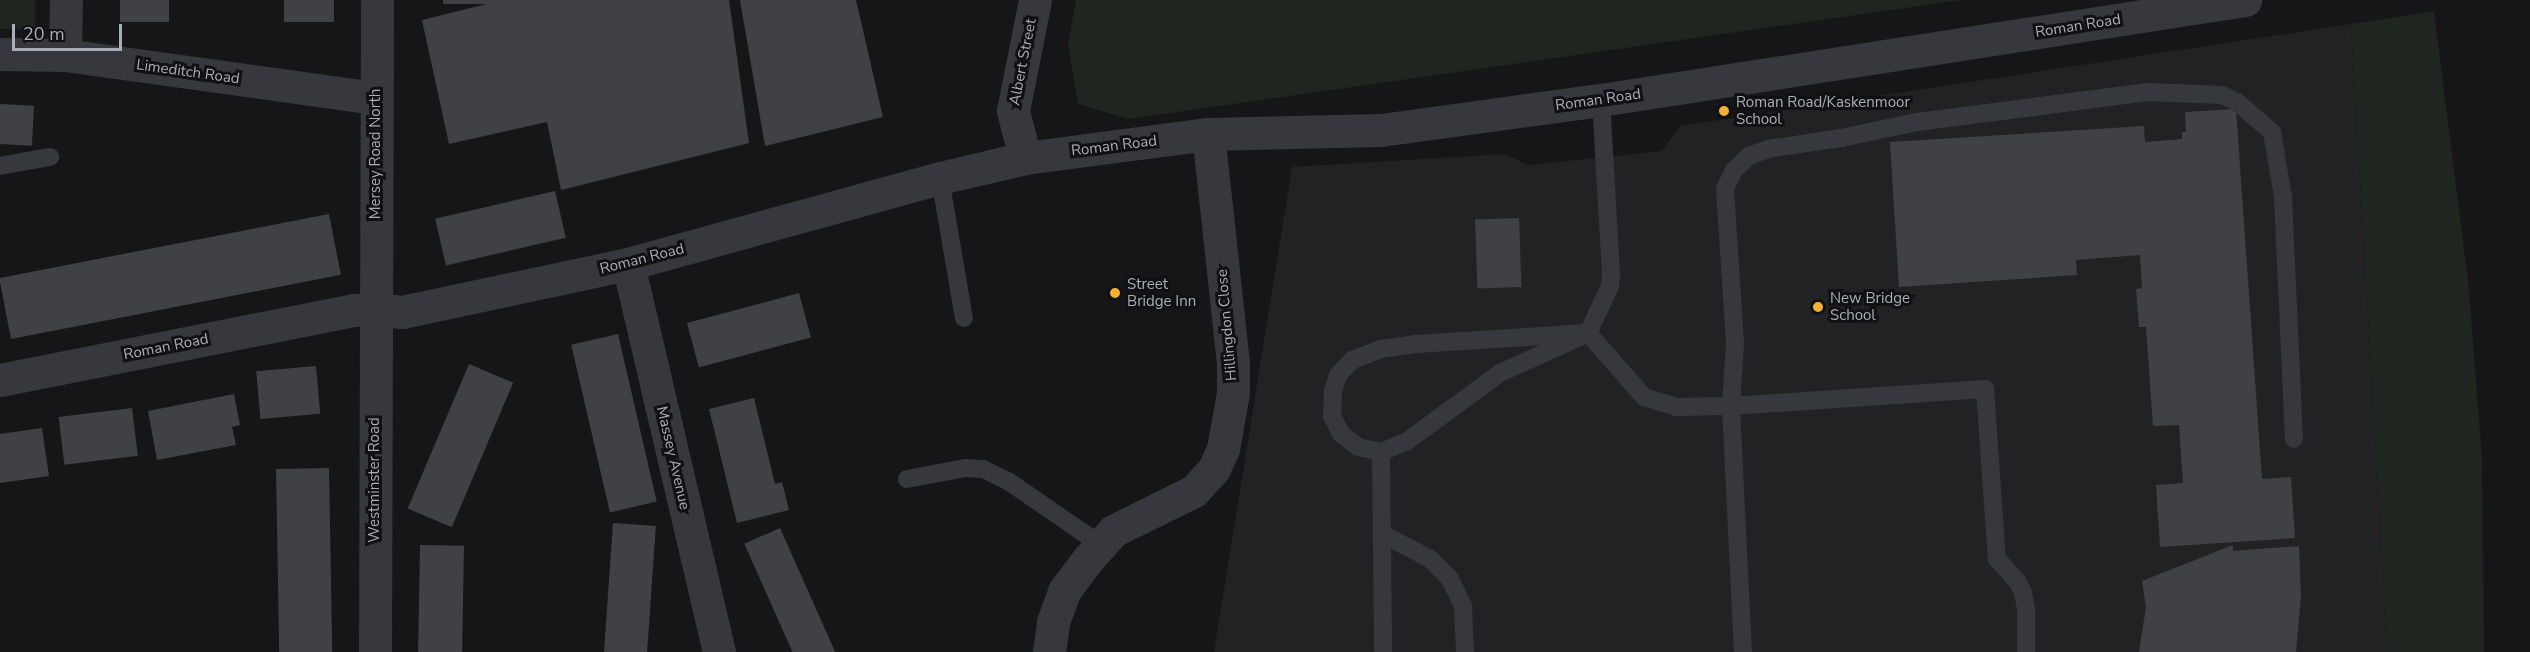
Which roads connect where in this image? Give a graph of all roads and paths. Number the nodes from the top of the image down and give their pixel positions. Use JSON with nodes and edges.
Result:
{"nodes":[{"id":1,"x":66,"y":0,"type":"edge"},
{"id":2,"x":378,"y":0,"type":"edge"},
{"id":3,"x":1035,"y":0,"type":"edge"},
{"id":4,"x":2245,"y":0,"type":"edge"},
{"id":5,"x":0,"y":54,"type":"edge"},
{"id":6,"x":65,"y":55,"type":"junction"},
{"id":7,"x":376,"y":98,"type":"junction"},
{"id":8,"x":1601,"y":100,"type":"junction"},
{"id":9,"x":1208,"y":134,"type":"junction"},
{"id":10,"x":50,"y":158,"type":"dead end"},
{"id":11,"x":1025,"y":158,"type":"junction"},
{"id":12,"x":0,"y":166,"type":"edge"},
{"id":13,"x":940,"y":177,"type":"junction"},
{"id":14,"x":628,"y":264,"type":"junction"},
{"id":15,"x":376,"y":309,"type":"junction"},
{"id":16,"x":964,"y":318,"type":"dead end"},
{"id":17,"x":1588,"y":333,"type":"junction"},
{"id":18,"x":0,"y":380,"type":"edge"},
{"id":19,"x":1731,"y":406,"type":"junction"},
{"id":20,"x":2294,"y":440,"type":"dead end"},
{"id":21,"x":1381,"y":452,"type":"junction"},
{"id":22,"x":907,"y":479,"type":"dead end"},
{"id":23,"x":1382,"y":534,"type":"junction"},
{"id":24,"x":1101,"y":545,"type":"junction"},
{"id":25,"x":375,"y":652,"type":"edge"},
{"id":26,"x":719,"y":652,"type":"edge"},
{"id":27,"x":1048,"y":652,"type":"edge"},
{"id":28,"x":1383,"y":652,"type":"edge"},
{"id":29,"x":1465,"y":652,"type":"edge"},
{"id":30,"x":1743,"y":652,"type":"edge"},
{"id":31,"x":2026,"y":652,"type":"edge"}],
"edges":[{"from":1,"to":6,"type":"street"},
{"from":2,"to":7,"type":"street","name":"Mersey Road North"},
{"from":3,"to":11,"type":"street","name":"Albert Street"},
{"from":4,"to":8,"type":"street","name":"Roman Road"},
{"from":5,"to":6,"type":"street","name":"Limeditch Road"},
{"from":6,"to":7,"type":"street","name":"Limeditch Road"},
{"from":7,"to":15,"type":"street","name":"Mersey Road North"},
{"from":8,"to":9,"type":"street","name":"Roman Road"},
{"from":8,"to":17,"type":"lane"},
{"from":9,"to":11,"type":"street","name":"Roman Road"},
{"from":9,"to":24,"type":"street","name":"Hillingdon Close"},
{"from":10,"to":12,"type":"lane"},
{"from":11,"to":13,"type":"street","name":"Roman Road"},
{"from":13,"to":14,"type":"street","name":"Roman Road"},
{"from":13,"to":16,"type":"lane"},
{"from":14,"to":15,"type":"street","name":"Roman Road"},
{"from":14,"to":26,"type":"street","name":"Massey Avenue"},
{"from":15,"to":18,"type":"street","name":"Roman Road"},
{"from":15,"to":25,"type":"street","name":"Westminster Road"},
{"from":17,"to":19,"type":"lane"},
{"from":17,"to":21,"type":"lane"},
{"from":17,"to":21,"type":"lane"},
{"from":19,"to":20,"type":"lane"},
{"from":19,"to":30,"type":"lane"},
{"from":19,"to":31,"type":"lane"},
{"from":21,"to":23,"type":"lane"},
{"from":22,"to":24,"type":"lane"},
{"from":23,"to":28,"type":"lane"},
{"from":23,"to":29,"type":"lane"},
{"from":24,"to":27,"type":"street","name":"Hillingdon Close"}]}
